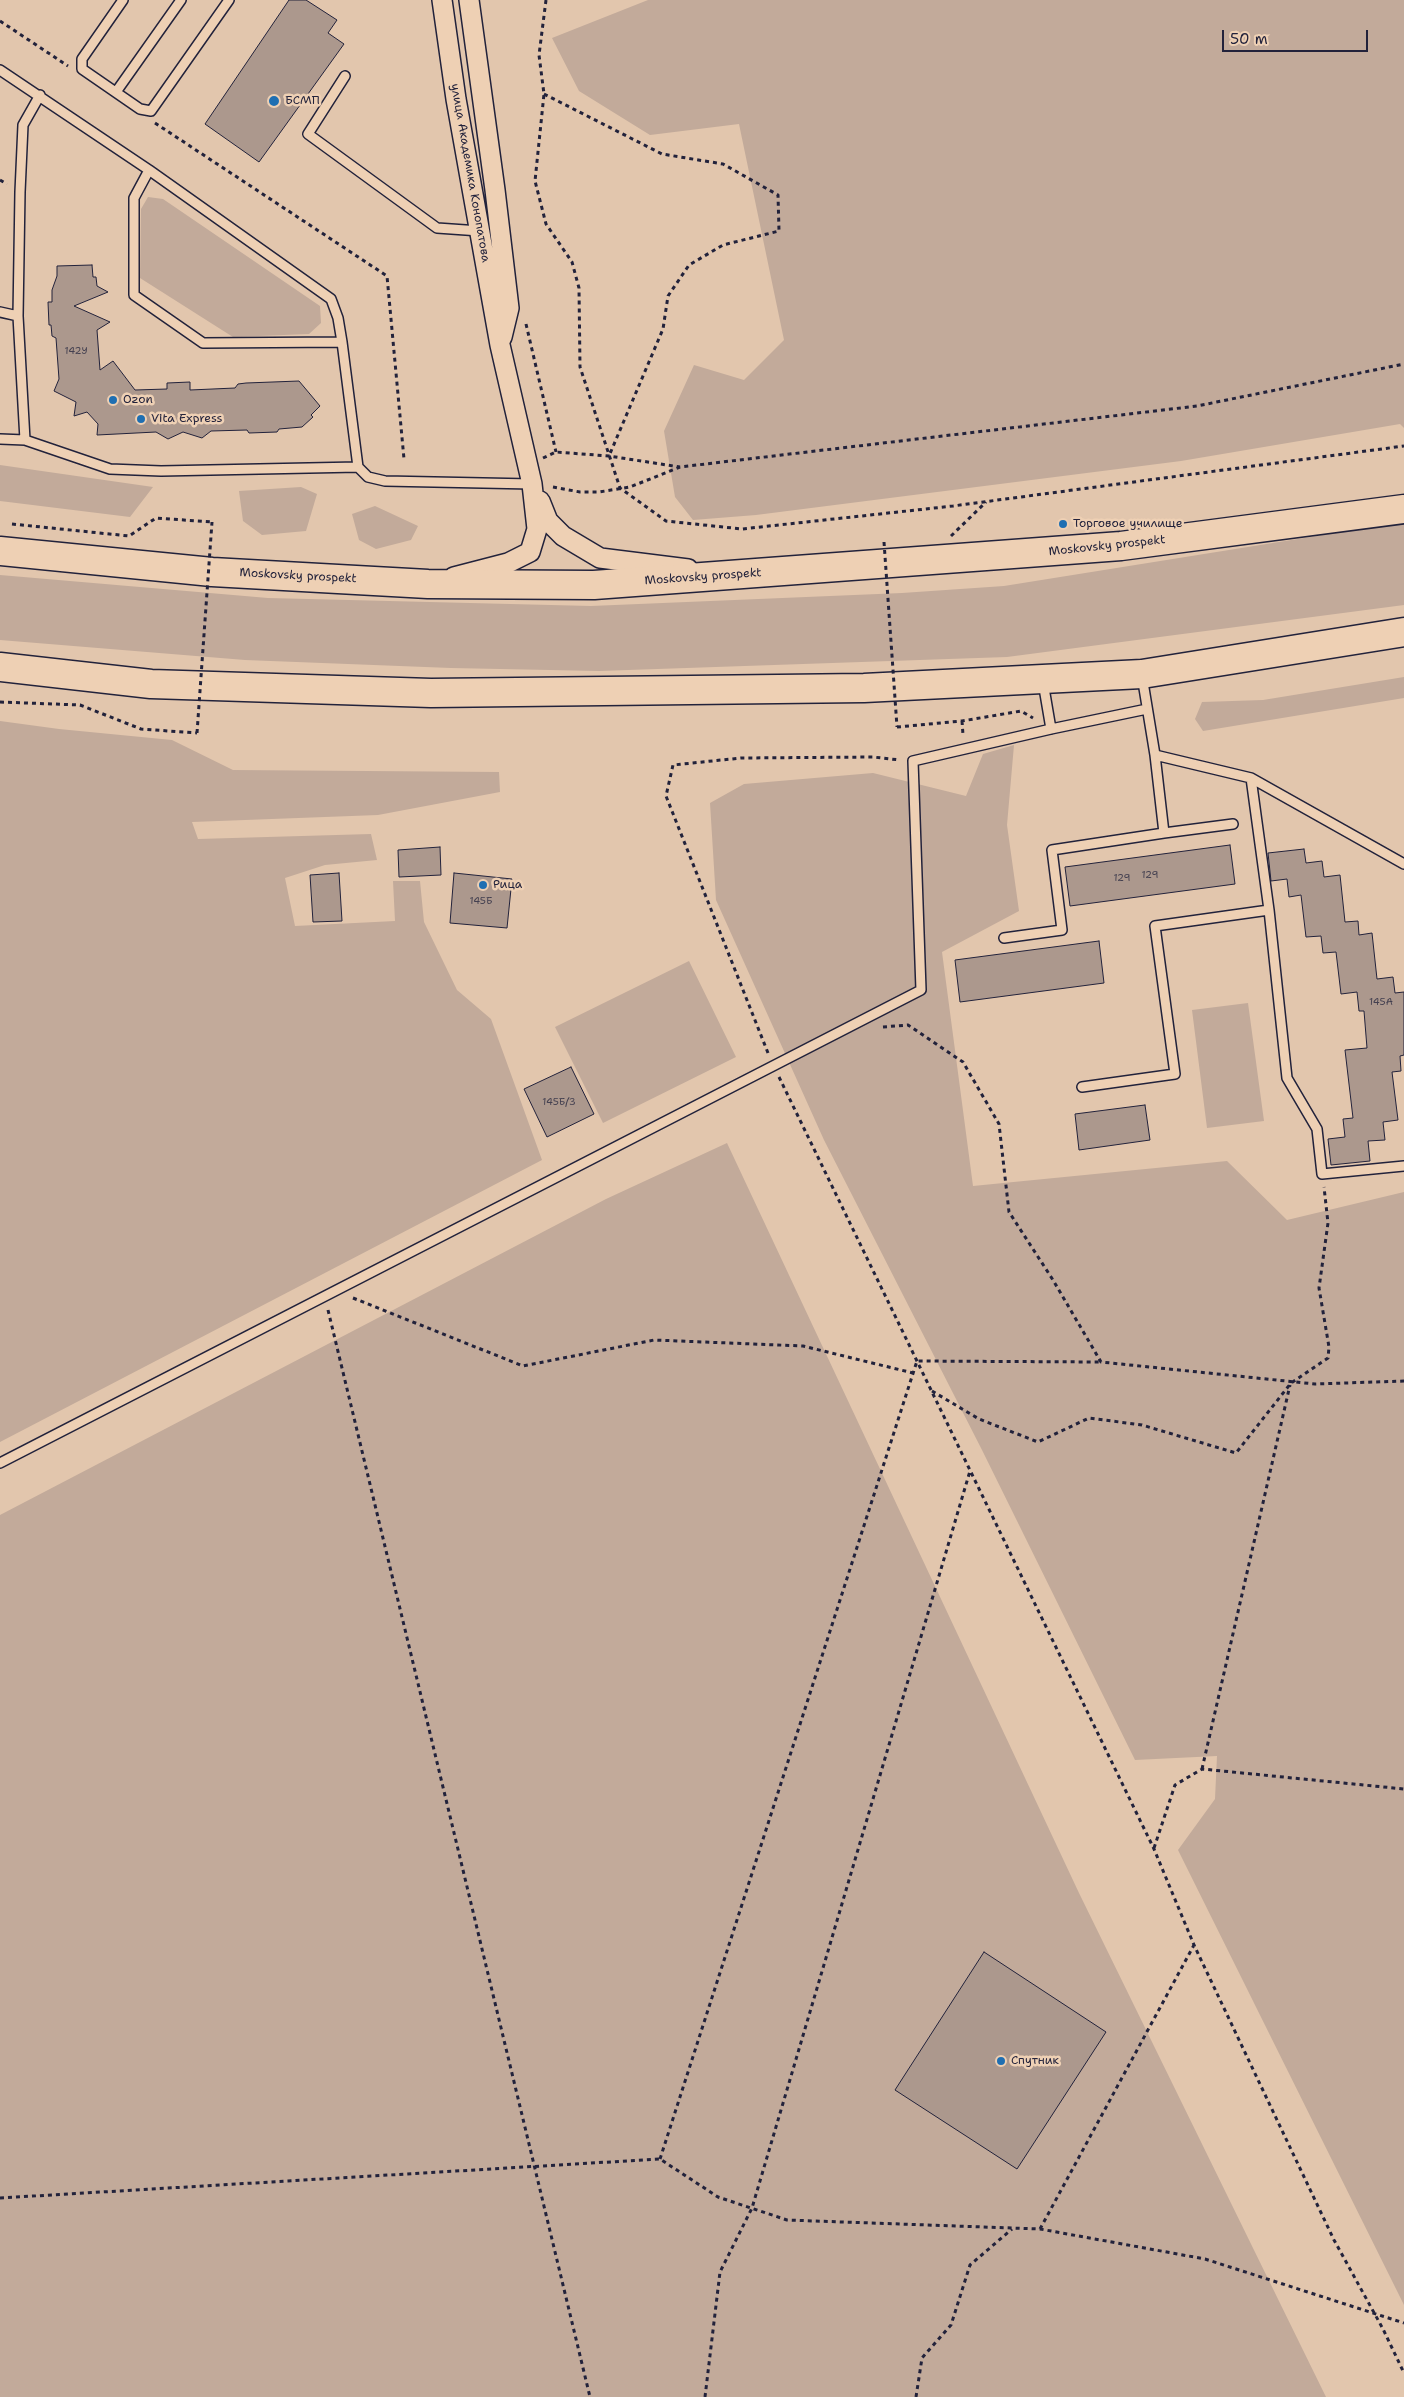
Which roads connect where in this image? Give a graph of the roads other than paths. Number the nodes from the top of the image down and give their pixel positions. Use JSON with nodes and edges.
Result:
{"nodes":[{"id":1,"x":123,"y":0,"type":"edge"},
{"id":2,"x":180,"y":0,"type":"edge"},
{"id":3,"x":229,"y":0,"type":"edge"},
{"id":4,"x":442,"y":0,"type":"edge"},
{"id":5,"x":469,"y":0,"type":"edge"},
{"id":6,"x":0,"y":70,"type":"edge"},
{"id":7,"x":345,"y":76,"type":"dead end"},
{"id":8,"x":116,"y":92,"type":"junction"},
{"id":9,"x":40,"y":95,"type":"junction"},
{"id":10,"x":149,"y":170,"type":"junction"},
{"id":11,"x":480,"y":231,"type":"junction"},
{"id":12,"x":0,"y":312,"type":"edge"},
{"id":13,"x":18,"y":316,"type":"junction"},
{"id":14,"x":342,"y":342,"type":"junction"},
{"id":15,"x":500,"y":345,"type":"junction"},
{"id":16,"x":0,"y":439,"type":"edge"},
{"id":17,"x":25,"y":440,"type":"junction"},
{"id":18,"x":358,"y":467,"type":"junction"},
{"id":19,"x":532,"y":484,"type":"junction"},
{"id":20,"x":1404,"y":509,"type":"edge"},
{"id":21,"x":0,"y":551,"type":"edge"},
{"id":22,"x":738,"y":575,"type":"junction"},
{"id":23,"x":428,"y":584,"type":"junction"},
{"id":24,"x":1404,"y":632,"type":"edge"},
{"id":25,"x":0,"y":667,"type":"edge"},
{"id":26,"x":1142,"y":674,"type":"junction"},
{"id":27,"x":1043,"y":679,"type":"junction"},
{"id":28,"x":1147,"y":710,"type":"junction"},
{"id":29,"x":1051,"y":729,"type":"junction"},
{"id":30,"x":1155,"y":755,"type":"junction"},
{"id":31,"x":1251,"y":778,"type":"junction"},
{"id":32,"x":1233,"y":824,"type":"dead end"},
{"id":33,"x":1164,"y":833,"type":"junction"},
{"id":34,"x":1404,"y":864,"type":"edge"},
{"id":35,"x":1269,"y":910,"type":"junction"},
{"id":36,"x":1004,"y":938,"type":"dead end"},
{"id":37,"x":1082,"y":1087,"type":"dead end"},
{"id":38,"x":1404,"y":1166,"type":"edge"},
{"id":39,"x":0,"y":1463,"type":"edge"}],
"edges":[{"from":1,"to":8,"type":"lane"},
{"from":2,"to":8,"type":"lane"},
{"from":3,"to":8,"type":"lane"},
{"from":4,"to":11,"type":"street","name":"улица Академика Конопатова"},
{"from":5,"to":15,"type":"street","name":"улица Академика Конопатова"},
{"from":6,"to":9,"type":"lane"},
{"from":7,"to":11,"type":"lane"},
{"from":9,"to":10,"type":"lane"},
{"from":9,"to":13,"type":"lane"},
{"from":10,"to":14,"type":"lane"},
{"from":10,"to":14,"type":"lane"},
{"from":11,"to":15,"type":"street","name":"улица Академика Конопатова"},
{"from":12,"to":13,"type":"lane"},
{"from":13,"to":17,"type":"lane"},
{"from":14,"to":18,"type":"lane"},
{"from":15,"to":19,"type":"street","name":"улица Академика Конопатова"},
{"from":16,"to":17,"type":"lane"},
{"from":17,"to":18,"type":"lane"},
{"from":18,"to":19,"type":"lane"},
{"from":19,"to":22,"type":"street"},
{"from":19,"to":23,"type":"street"},
{"from":20,"to":22,"type":"main road","name":"Moskovsky prospekt"},
{"from":21,"to":23,"type":"main road","name":"Moskovsky prospekt"},
{"from":22,"to":23,"type":"main road","name":"Moskovsky prospekt"},
{"from":24,"to":26,"type":"main road"},
{"from":25,"to":27,"type":"main road"},
{"from":26,"to":27,"type":"main road"},
{"from":26,"to":28,"type":"lane"},
{"from":27,"to":29,"type":"lane"},
{"from":28,"to":29,"type":"lane"},
{"from":28,"to":30,"type":"lane"},
{"from":29,"to":39,"type":"lane"},
{"from":30,"to":31,"type":"lane"},
{"from":30,"to":33,"type":"lane"},
{"from":31,"to":34,"type":"lane"},
{"from":31,"to":35,"type":"lane"},
{"from":32,"to":33,"type":"lane"},
{"from":33,"to":36,"type":"lane"},
{"from":35,"to":37,"type":"lane"},
{"from":35,"to":38,"type":"lane"}]}
